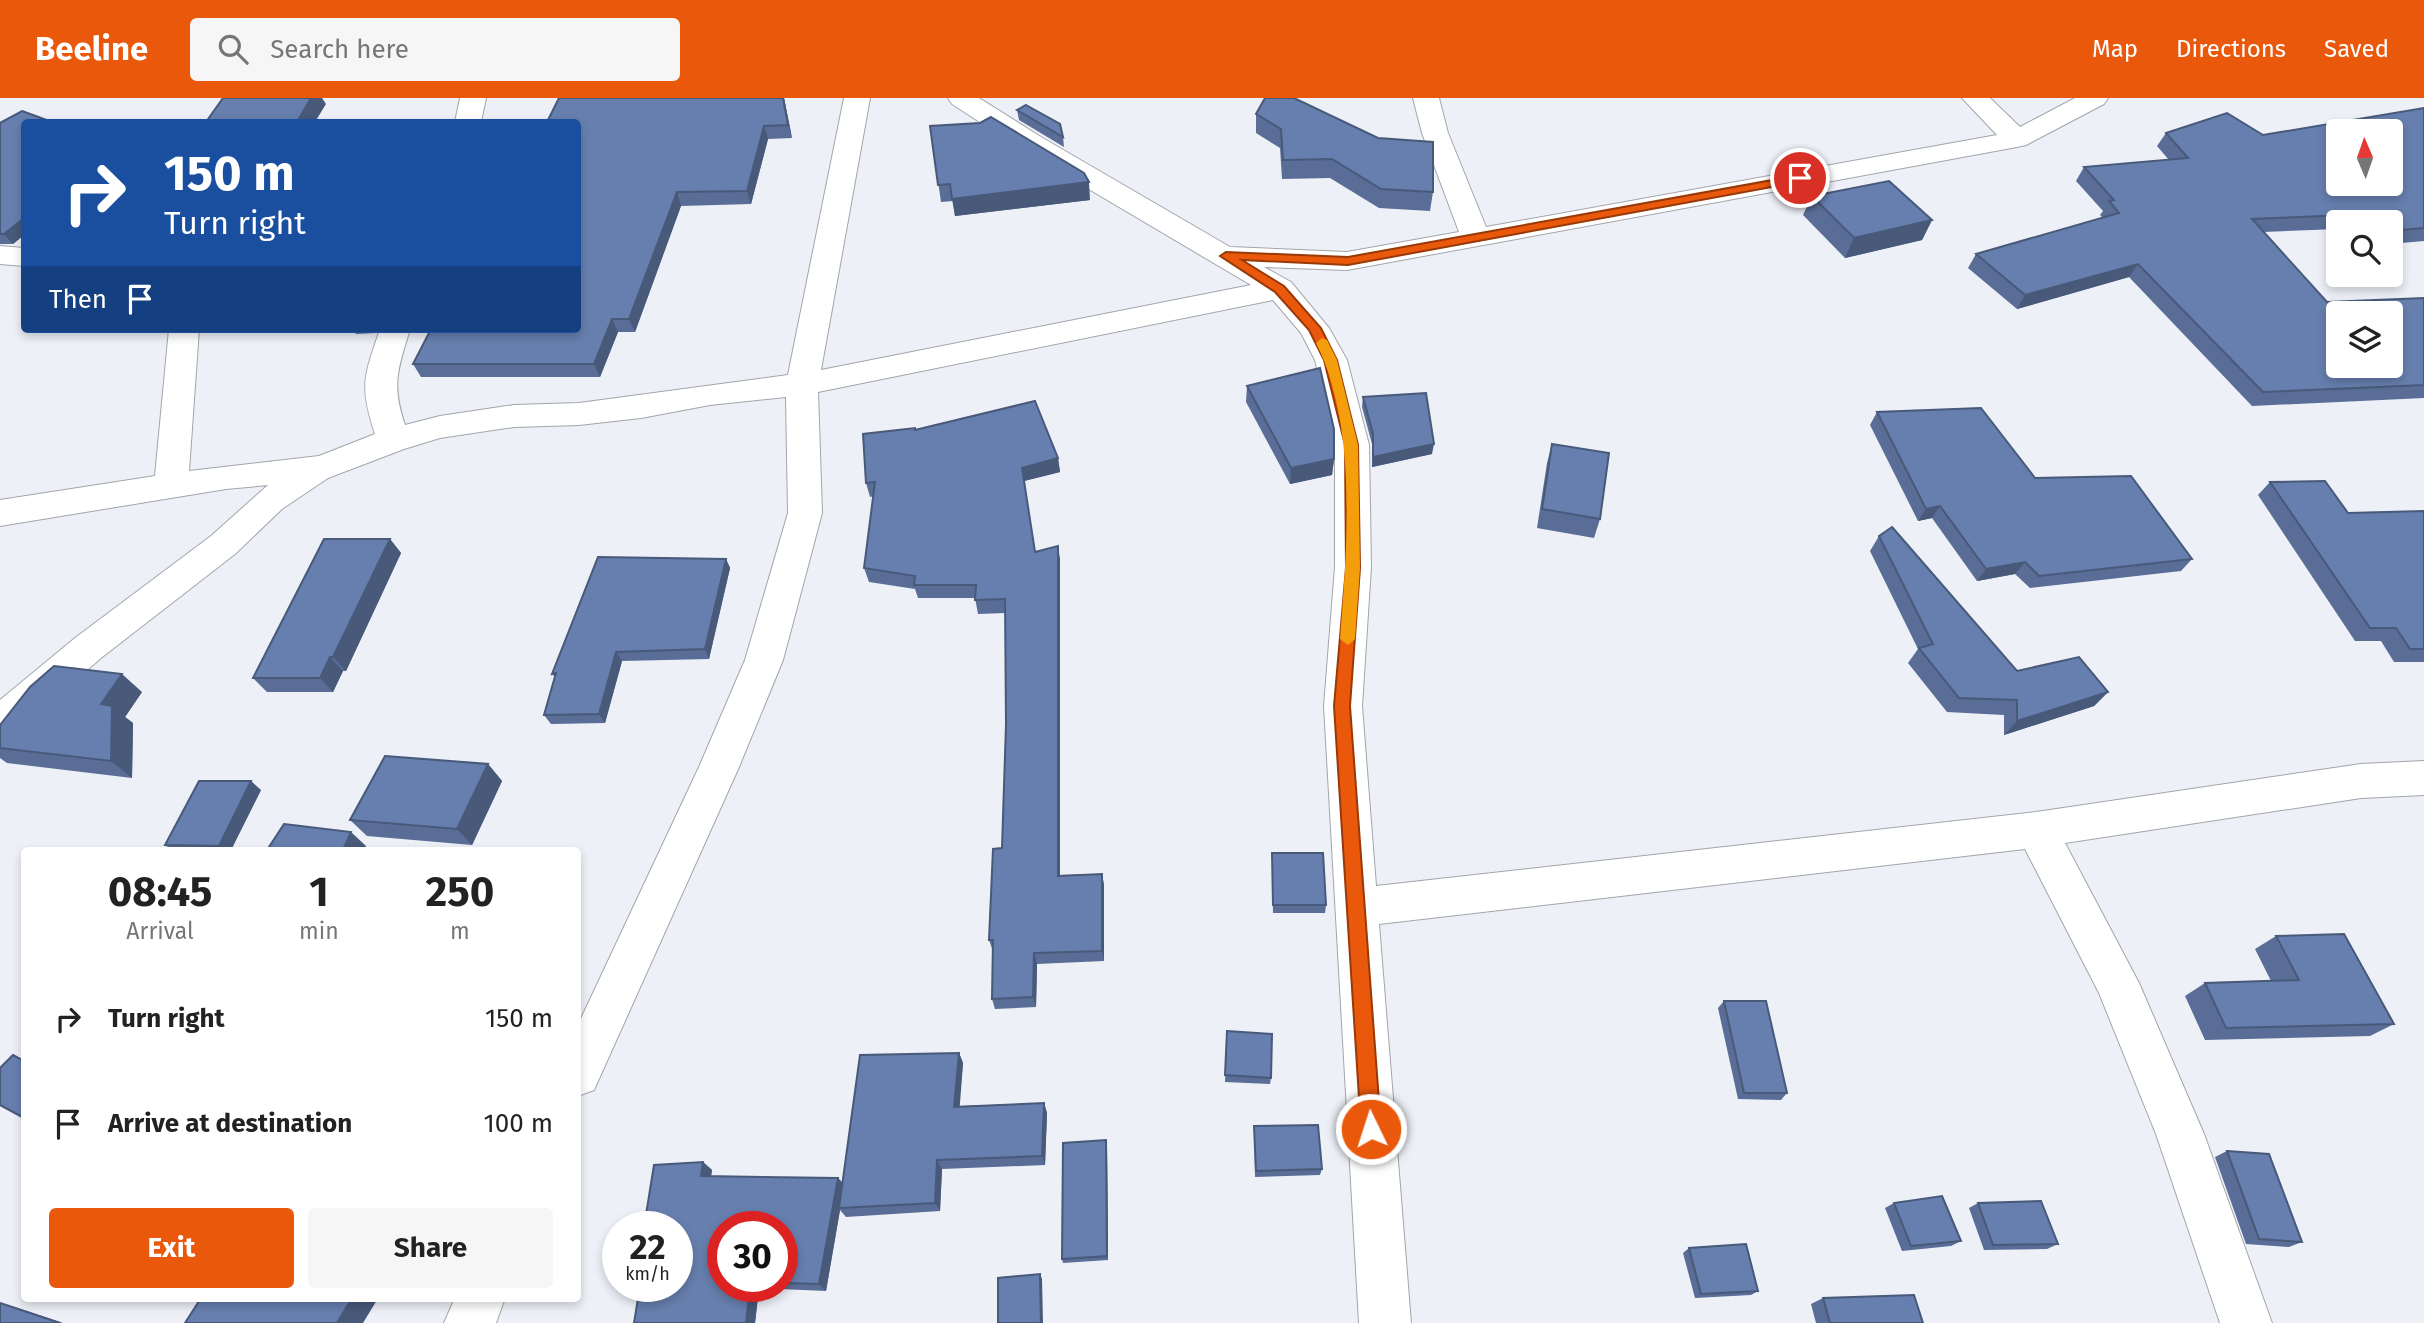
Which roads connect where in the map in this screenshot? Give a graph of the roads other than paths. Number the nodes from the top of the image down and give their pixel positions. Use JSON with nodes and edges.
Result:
{"nodes":[{"id":1,"x":473,"y":98,"type":"edge"},
{"id":2,"x":857,"y":98,"type":"edge"},
{"id":3,"x":961,"y":98,"type":"edge"},
{"id":4,"x":1426,"y":98,"type":"edge"},
{"id":5,"x":1975,"y":98,"type":"edge"},
{"id":6,"x":2095,"y":98,"type":"edge"},
{"id":7,"x":469,"y":119,"type":"edge"},
{"id":8,"x":2017,"y":139,"type":"junction"},
{"id":9,"x":1476,"y":237,"type":"junction"},
{"id":10,"x":0,"y":255,"type":"edge"},
{"id":11,"x":1226,"y":256,"type":"junction"},
{"id":12,"x":21,"y":257,"type":"edge"},
{"id":13,"x":1280,"y":289,"type":"junction"},
{"id":14,"x":184,"y":333,"type":"edge"},
{"id":15,"x":394,"y":333,"type":"edge"},
{"id":16,"x":802,"y":384,"type":"junction"},
{"id":17,"x":393,"y":440,"type":"junction"},
{"id":18,"x":323,"y":467,"type":"junction"},
{"id":19,"x":171,"y":486,"type":"junction"},
{"id":20,"x":0,"y":513,"type":"edge"},
{"id":21,"x":0,"y":723,"type":"edge"},
{"id":22,"x":2424,"y":778,"type":"edge"},
{"id":23,"x":2036,"y":830,"type":"junction"},
{"id":24,"x":1356,"y":906,"type":"junction"},
{"id":25,"x":581,"y":1067,"type":"edge"},
{"id":26,"x":479,"y":1302,"type":"edge"},
{"id":27,"x":470,"y":1323,"type":"edge"},
{"id":28,"x":1384,"y":1323,"type":"edge"},
{"id":29,"x":2246,"y":1323,"type":"edge"}],
"edges":[{"from":1,"to":7,"type":"street"},
{"from":2,"to":16,"type":"street"},
{"from":3,"to":11,"type":"street"},
{"from":4,"to":9,"type":"street"},
{"from":5,"to":8,"type":"street"},
{"from":6,"to":8,"type":"street"},
{"from":8,"to":9,"type":"street"},
{"from":9,"to":11,"type":"street"},
{"from":10,"to":12,"type":"street"},
{"from":11,"to":13,"type":"street"},
{"from":13,"to":16,"type":"street"},
{"from":13,"to":24,"type":"street"},
{"from":14,"to":19,"type":"street"},
{"from":15,"to":17,"type":"street"},
{"from":16,"to":17,"type":"street"},
{"from":16,"to":25,"type":"street"},
{"from":17,"to":18,"type":"street"},
{"from":18,"to":19,"type":"street"},
{"from":18,"to":21,"type":"street"},
{"from":19,"to":20,"type":"street"},
{"from":22,"to":23,"type":"street"},
{"from":23,"to":24,"type":"street"},
{"from":23,"to":29,"type":"street"},
{"from":24,"to":28,"type":"street"},
{"from":26,"to":27,"type":"street"}]}
